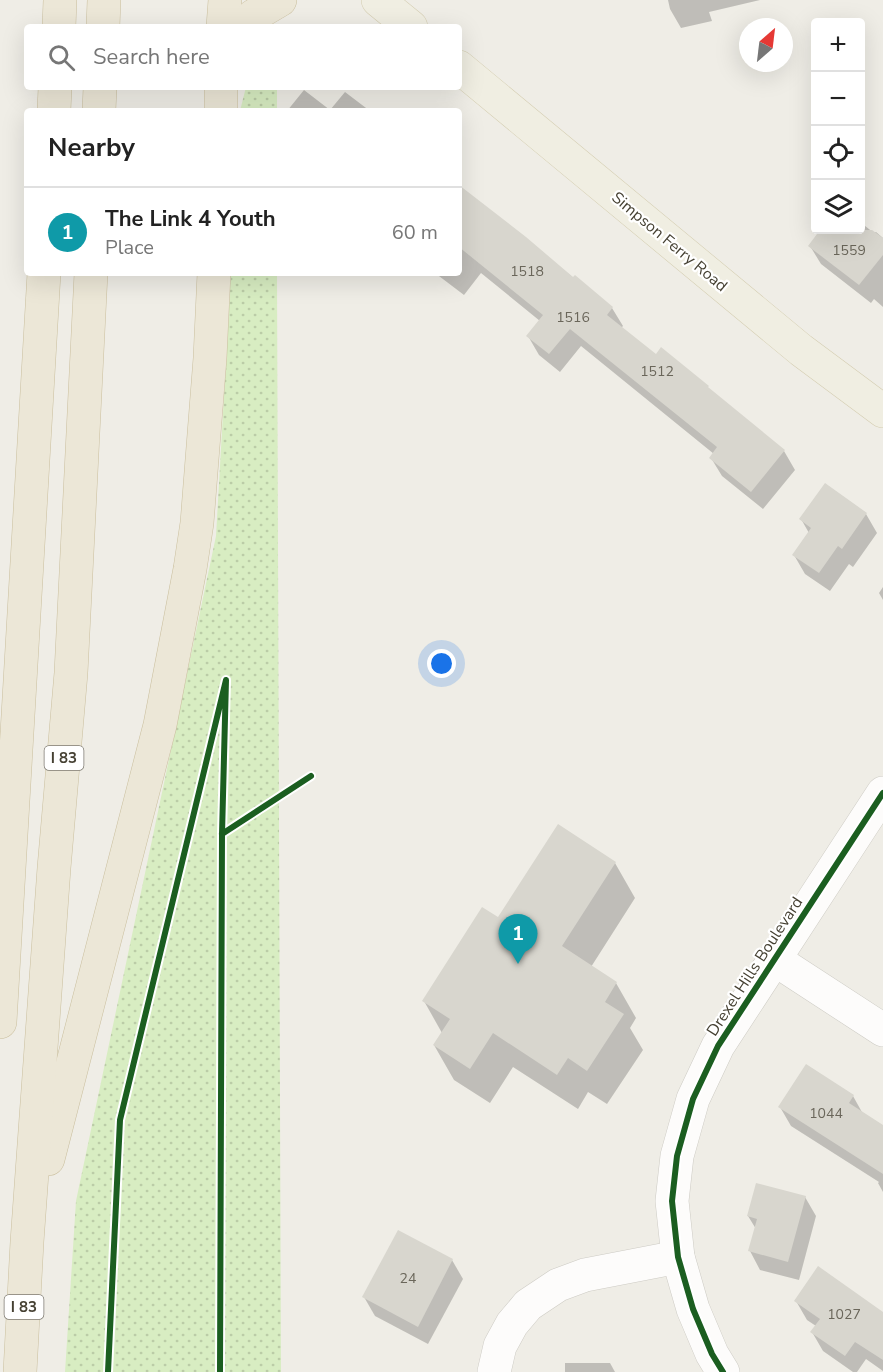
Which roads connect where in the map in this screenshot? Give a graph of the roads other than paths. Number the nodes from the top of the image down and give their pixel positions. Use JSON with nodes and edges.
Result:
{"nodes":[{"id":1,"x":60,"y":0,"type":"edge"},
{"id":2,"x":104,"y":0,"type":"edge"},
{"id":3,"x":225,"y":0,"type":"edge"},
{"id":4,"x":280,"y":0,"type":"edge"},
{"id":5,"x":378,"y":0,"type":"edge"},
{"id":6,"x":58,"y":24,"type":"edge"},
{"id":7,"x":103,"y":24,"type":"edge"},
{"id":8,"x":223,"y":24,"type":"edge"},
{"id":9,"x":246,"y":24,"type":"edge"},
{"id":10,"x":407,"y":24,"type":"edge"},
{"id":11,"x":462,"y":69,"type":"edge"},
{"id":12,"x":55,"y":90,"type":"edge"},
{"id":13,"x":100,"y":90,"type":"edge"},
{"id":14,"x":221,"y":90,"type":"edge"},
{"id":15,"x":54,"y":108,"type":"edge"},
{"id":16,"x":99,"y":108,"type":"edge"},
{"id":17,"x":221,"y":108,"type":"edge"},
{"id":18,"x":44,"y":276,"type":"edge"},
{"id":19,"x":91,"y":276,"type":"edge"},
{"id":20,"x":214,"y":276,"type":"edge"},
{"id":21,"x":883,"y":411,"type":"edge"},
{"id":22,"x":883,"y":793,"type":"edge"},
{"id":23,"x":774,"y":959,"type":"junction"},
{"id":24,"x":0,"y":1022,"type":"edge"},
{"id":25,"x":883,"y":1030,"type":"edge"},
{"id":26,"x":27,"y":1242,"type":"junction"},
{"id":27,"x":678,"y":1257,"type":"junction"},
{"id":28,"x":20,"y":1372,"type":"edge"},
{"id":29,"x":494,"y":1372,"type":"edge"},
{"id":30,"x":723,"y":1372,"type":"edge"}],
"edges":[{"from":1,"to":6,"type":"highway"},
{"from":2,"to":7,"type":"highway"},
{"from":3,"to":8,"type":"highway"},
{"from":4,"to":9,"type":"highway"},
{"from":5,"to":10,"type":"main road"},
{"from":11,"to":21,"type":"main road","name":"Simpson Ferry Road"},
{"from":12,"to":15,"type":"highway"},
{"from":13,"to":16,"type":"highway"},
{"from":14,"to":17,"type":"highway"},
{"from":18,"to":24,"type":"highway"},
{"from":19,"to":26,"type":"highway","number":"I 83"},
{"from":20,"to":26,"type":"highway"},
{"from":22,"to":23,"type":"street","name":"Drexel Hills Boulevard"},
{"from":23,"to":25,"type":"street"},
{"from":23,"to":27,"type":"street","name":"Drexel Hills Boulevard"},
{"from":26,"to":28,"type":"highway","number":"I 83"},
{"from":27,"to":29,"type":"street"},
{"from":27,"to":30,"type":"street","name":"Drexel Hills Boulevard"}]}
